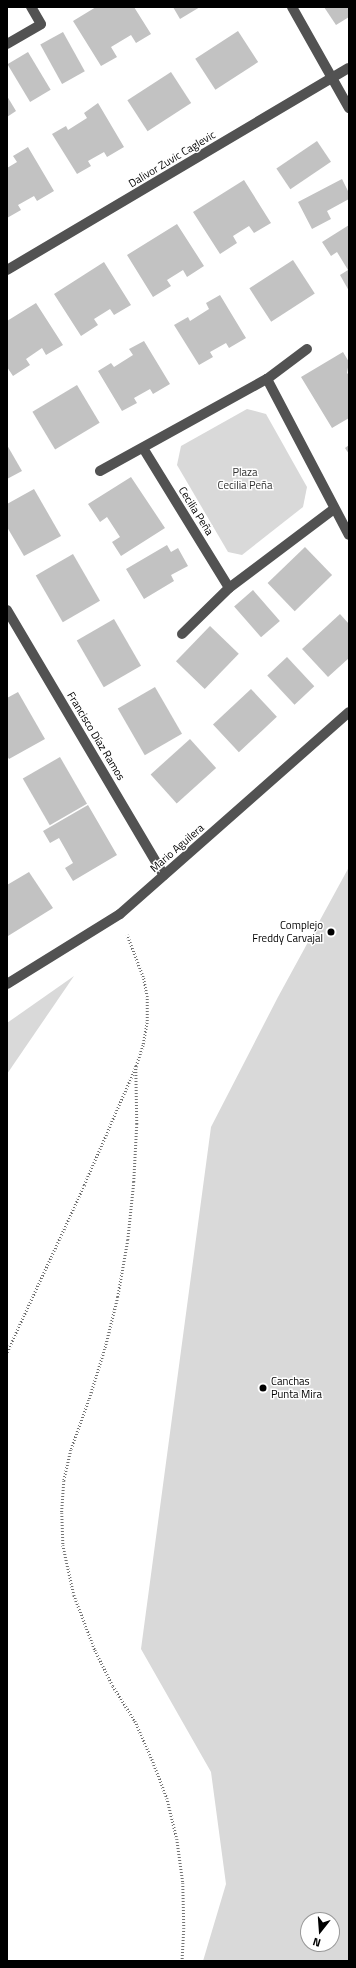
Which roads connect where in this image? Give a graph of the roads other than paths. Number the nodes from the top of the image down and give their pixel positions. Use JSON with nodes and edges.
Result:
{"nodes":[{"id":1,"x":31,"y":7,"type":"edge"},
{"id":2,"x":292,"y":7,"type":"edge"},
{"id":3,"x":7,"y":44,"type":"edge"},
{"id":4,"x":349,"y":68,"type":"edge"},
{"id":5,"x":332,"y":78,"type":"junction"},
{"id":6,"x":349,"y":108,"type":"edge"},
{"id":7,"x":7,"y":270,"type":"edge"},
{"id":8,"x":307,"y":349,"type":"dead end"},
{"id":9,"x":267,"y":379,"type":"junction"},
{"id":10,"x":143,"y":448,"type":"junction"},
{"id":11,"x":100,"y":471,"type":"dead end"},
{"id":12,"x":334,"y":509,"type":"junction"},
{"id":13,"x":349,"y":535,"type":"edge"},
{"id":14,"x":229,"y":588,"type":"junction"},
{"id":15,"x":7,"y":610,"type":"edge"},
{"id":16,"x":182,"y":634,"type":"dead end"},
{"id":17,"x":349,"y":712,"type":"edge"},
{"id":18,"x":164,"y":875,"type":"junction"},
{"id":19,"x":7,"y":984,"type":"edge"}],
"edges":[{"from":1,"to":3,"type":"street"},
{"from":2,"to":5,"type":"street"},
{"from":4,"to":5,"type":"street","name":"Dalivor Zuvic Caglevic"},
{"from":5,"to":6,"type":"street"},
{"from":5,"to":7,"type":"street","name":"Dalivor Zuvic Caglevic"},
{"from":8,"to":9,"type":"street"},
{"from":9,"to":10,"type":"street"},
{"from":9,"to":12,"type":"street"},
{"from":10,"to":11,"type":"street"},
{"from":10,"to":14,"type":"street","name":"Cecilia Peña"},
{"from":12,"to":13,"type":"street"},
{"from":12,"to":14,"type":"street"},
{"from":14,"to":16,"type":"street"},
{"from":15,"to":18,"type":"street","name":"Francisco Díaz Ramos"},
{"from":17,"to":18,"type":"street","name":"Mario Aguilera"},
{"from":18,"to":19,"type":"street","name":"Mario Aguilera"}]}
